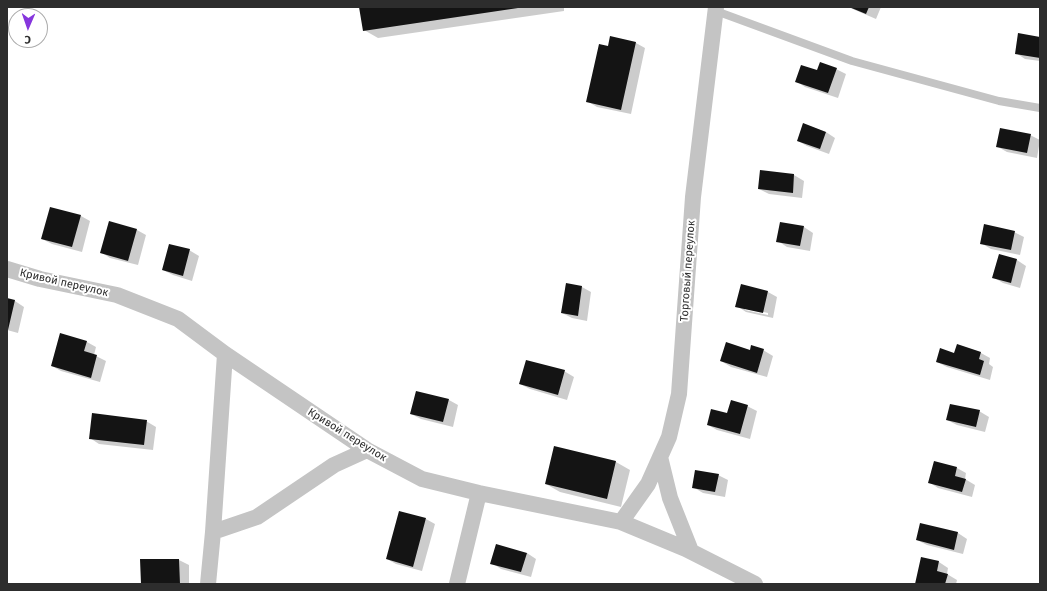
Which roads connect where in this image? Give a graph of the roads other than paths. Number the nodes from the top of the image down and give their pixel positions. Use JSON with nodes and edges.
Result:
{"nodes":[{"id":1,"x":716,"y":9,"type":"edge"},
{"id":2,"x":1040,"y":108,"type":"edge"},
{"id":3,"x":7,"y":269,"type":"edge"},
{"id":4,"x":225,"y":354,"type":"junction"},
{"id":5,"x":367,"y":450,"type":"junction"},
{"id":6,"x":660,"y":457,"type":"junction"},
{"id":7,"x":479,"y":493,"type":"junction"},
{"id":8,"x":621,"y":522,"type":"junction"},
{"id":9,"x":213,"y":532,"type":"junction"},
{"id":10,"x":691,"y":551,"type":"junction"},
{"id":11,"x":208,"y":584,"type":"edge"},
{"id":12,"x":457,"y":584,"type":"edge"},
{"id":13,"x":755,"y":584,"type":"edge"}],
"edges":[{"from":1,"to":2,"type":"lane"},
{"from":1,"to":6,"type":"street","name":"Торговый переулок"},
{"from":3,"to":4,"type":"street","name":"Кривой переулок"},
{"from":4,"to":5,"type":"street","name":"Кривой переулок"},
{"from":4,"to":9,"type":"street"},
{"from":5,"to":7,"type":"street","name":"Кривой переулок"},
{"from":5,"to":9,"type":"street"},
{"from":6,"to":8,"type":"street","name":"Торговый переулок"},
{"from":6,"to":10,"type":"street"},
{"from":7,"to":8,"type":"street"},
{"from":7,"to":12,"type":"street"},
{"from":8,"to":10,"type":"street"},
{"from":9,"to":11,"type":"street"},
{"from":10,"to":13,"type":"street"}]}
